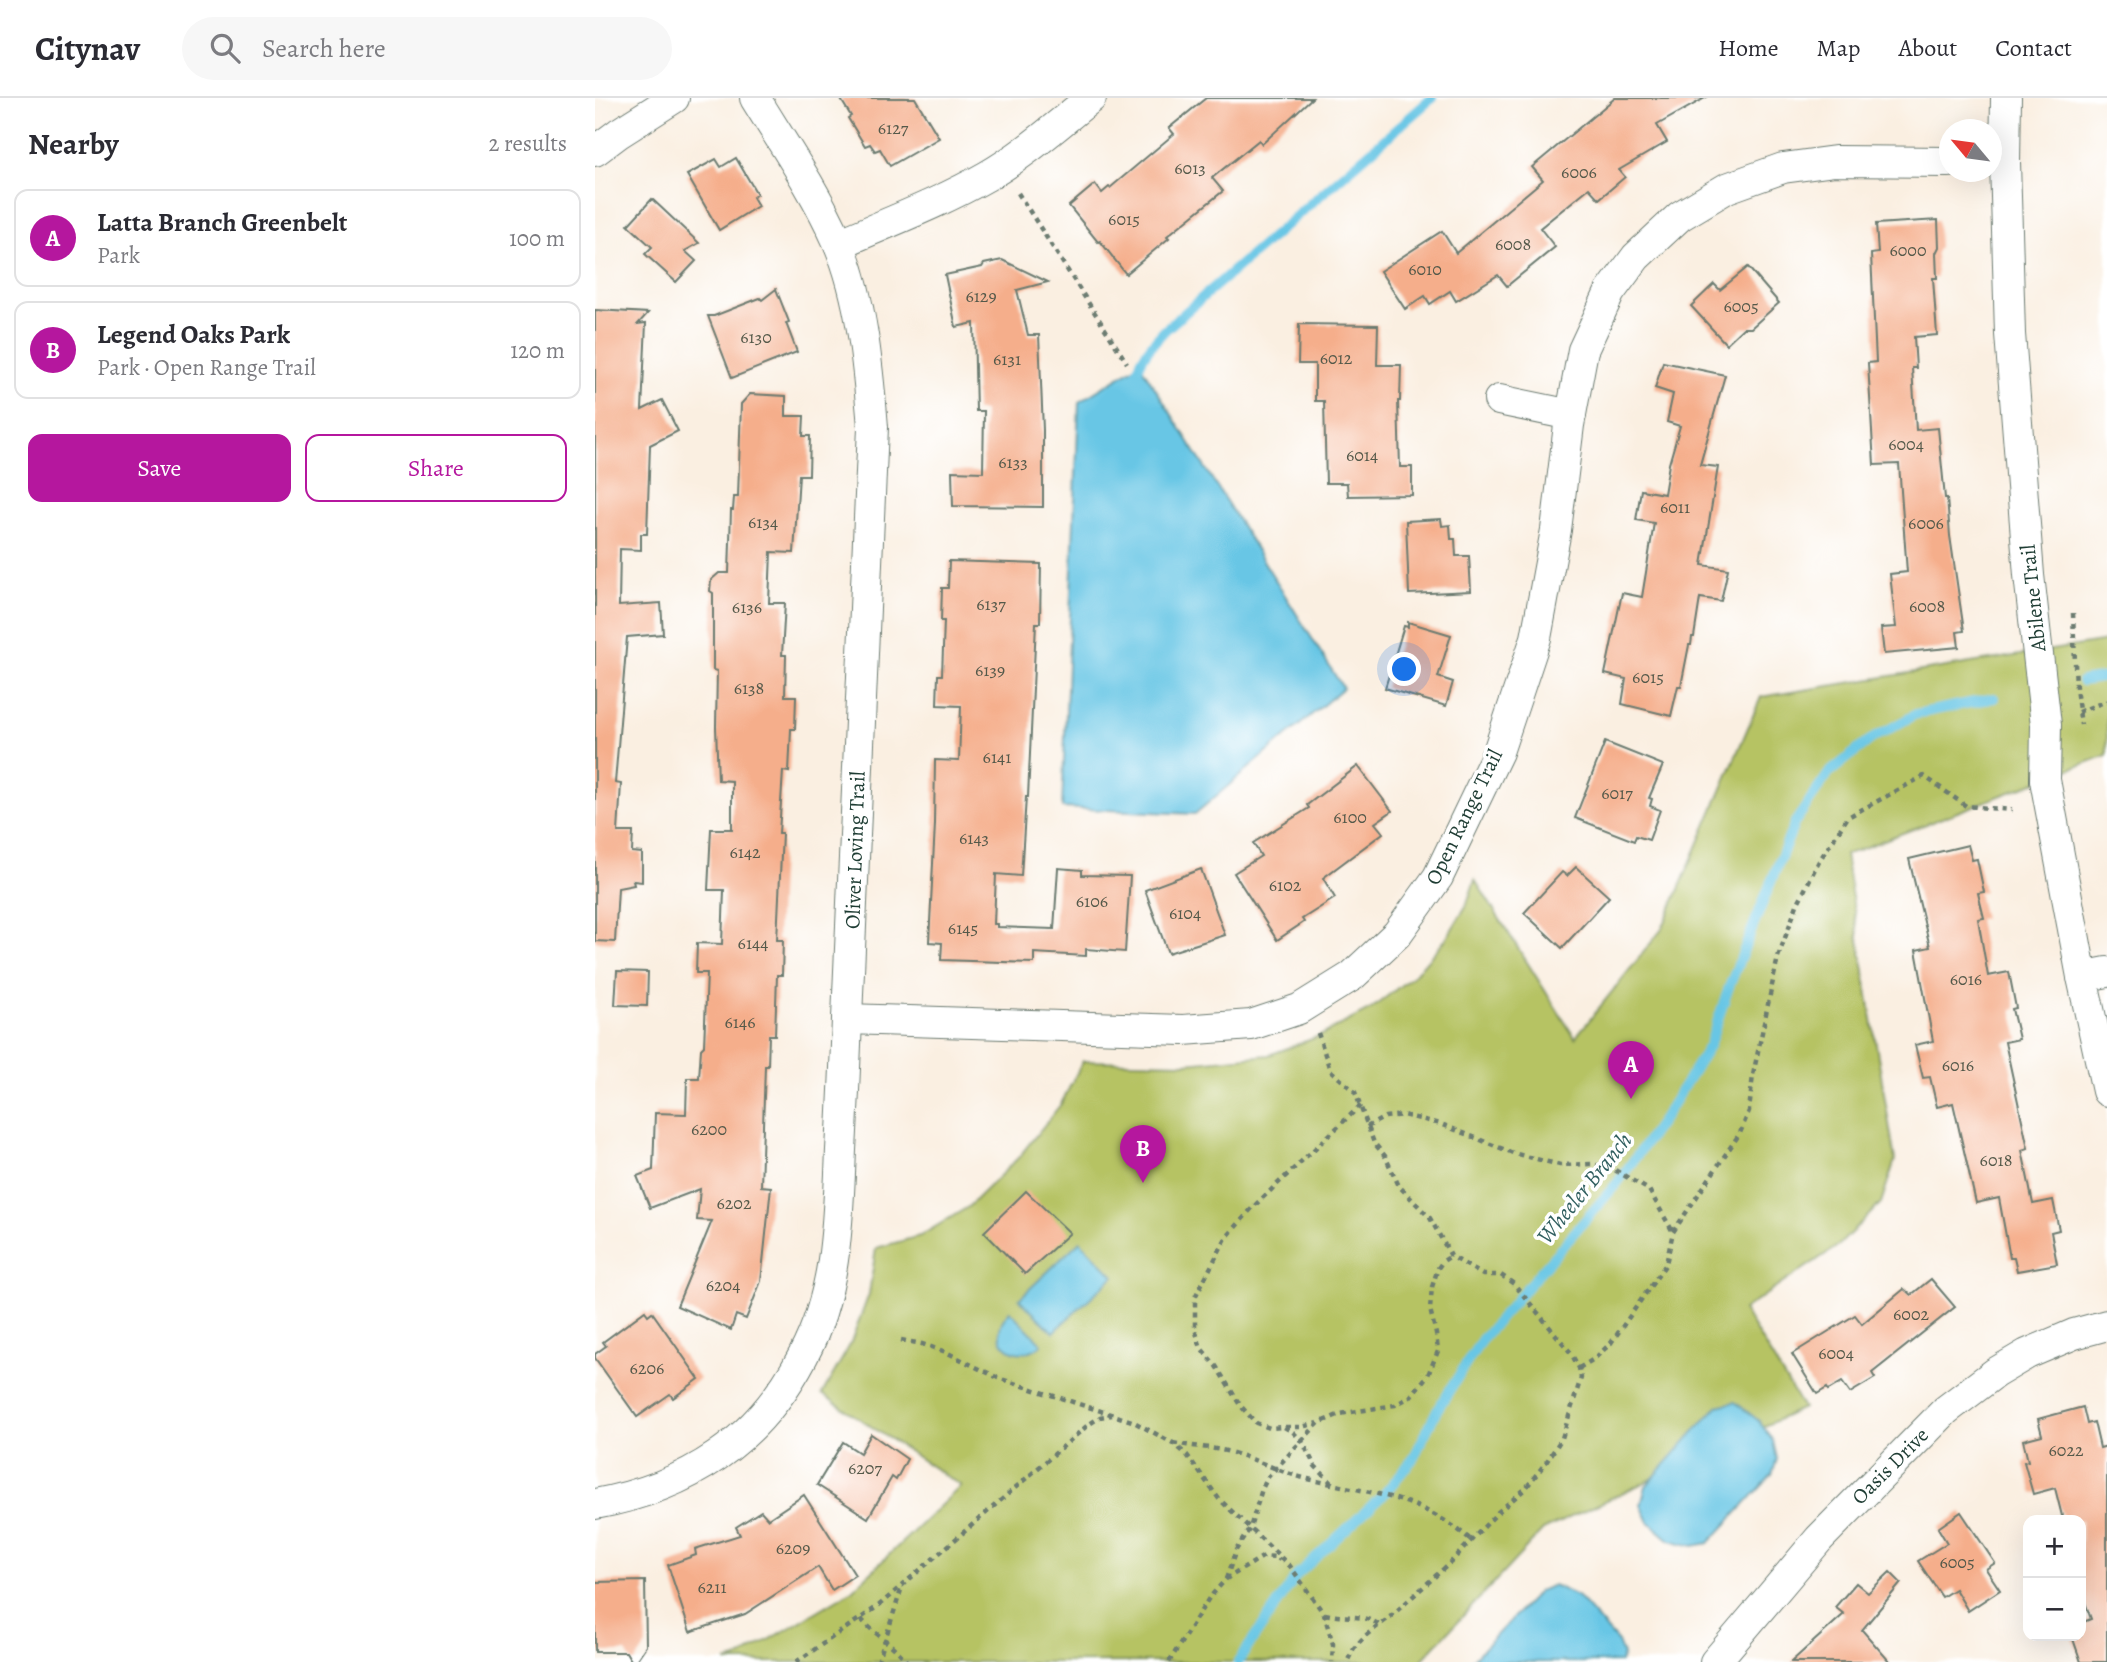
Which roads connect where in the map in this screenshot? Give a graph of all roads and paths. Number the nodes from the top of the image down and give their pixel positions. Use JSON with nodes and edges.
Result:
{"nodes":[{"id":1,"x":674,"y":98,"type":"edge"},
{"id":2,"x":755,"y":98,"type":"edge"},
{"id":3,"x":1091,"y":98,"type":"edge"},
{"id":4,"x":2006,"y":98,"type":"edge"},
{"id":5,"x":2002,"y":130,"type":"edge"},
{"id":6,"x":595,"y":151,"type":"edge"},
{"id":7,"x":1939,"y":162,"type":"edge"},
{"id":8,"x":2000,"y":182,"type":"edge"},
{"id":9,"x":1020,"y":197,"type":"dead end"},
{"id":10,"x":839,"y":244,"type":"junction"},
{"id":11,"x":1126,"y":363,"type":"dead end"},
{"id":12,"x":1499,"y":400,"type":"dead end"},
{"id":13,"x":1571,"y":415,"type":"junction"},
{"id":14,"x":2073,"y":613,"type":"dead end"},
{"id":15,"x":2107,"y":701,"type":"edge"},
{"id":16,"x":2078,"y":712,"type":"junction"},
{"id":17,"x":2081,"y":725,"type":"dead end"},
{"id":18,"x":2011,"y":810,"type":"dead end"},
{"id":19,"x":2095,"y":974,"type":"edge"},
{"id":20,"x":847,"y":1019,"type":"junction"},
{"id":21,"x":1318,"y":1033,"type":"dead end"},
{"id":22,"x":2107,"y":1091,"type":"edge"},
{"id":23,"x":1361,"y":1105,"type":"junction"},
{"id":24,"x":1367,"y":1127,"type":"junction"},
{"id":25,"x":1673,"y":1232,"type":"junction"},
{"id":26,"x":1451,"y":1256,"type":"junction"},
{"id":27,"x":2107,"y":1325,"type":"edge"},
{"id":28,"x":901,"y":1340,"type":"dead end"},
{"id":29,"x":1580,"y":1368,"type":"junction"},
{"id":30,"x":1113,"y":1415,"type":"junction"},
{"id":31,"x":1319,"y":1423,"type":"junction"},
{"id":32,"x":1284,"y":1427,"type":"junction"},
{"id":33,"x":1301,"y":1441,"type":"junction"},
{"id":34,"x":1173,"y":1443,"type":"junction"},
{"id":35,"x":1276,"y":1468,"type":"junction"},
{"id":36,"x":1332,"y":1483,"type":"junction"},
{"id":37,"x":595,"y":1504,"type":"edge"},
{"id":38,"x":1250,"y":1528,"type":"junction"},
{"id":39,"x":1471,"y":1540,"type":"junction"},
{"id":40,"x":1290,"y":1566,"type":"junction"},
{"id":41,"x":1226,"y":1579,"type":"junction"},
{"id":42,"x":902,"y":1587,"type":"junction"},
{"id":43,"x":1324,"y":1614,"type":"junction"},
{"id":44,"x":861,"y":1619,"type":"junction"},
{"id":45,"x":1379,"y":1625,"type":"junction"},
{"id":46,"x":885,"y":1638,"type":"junction"},
{"id":47,"x":796,"y":1662,"type":"edge"},
{"id":48,"x":878,"y":1662,"type":"edge"},
{"id":49,"x":907,"y":1662,"type":"edge"},
{"id":50,"x":1169,"y":1662,"type":"edge"},
{"id":51,"x":1332,"y":1662,"type":"edge"},
{"id":52,"x":1347,"y":1662,"type":"edge"},
{"id":53,"x":1715,"y":1662,"type":"edge"}],
"edges":[{"from":1,"to":6,"type":"street"},
{"from":2,"to":10,"type":"street","name":"Oliver Loving Trail"},
{"from":3,"to":10,"type":"street"},
{"from":4,"to":5,"type":"street","name":"Abilene Trail"},
{"from":7,"to":13,"type":"street","name":"Open Range Trail"},
{"from":8,"to":19,"type":"street","name":"Abilene Trail"},
{"from":9,"to":11,"type":"path"},
{"from":10,"to":20,"type":"street","name":"Oliver Loving Trail"},
{"from":12,"to":13,"type":"street"},
{"from":13,"to":20,"type":"street","name":"Open Range Trail"},
{"from":14,"to":16,"type":"path"},
{"from":15,"to":16,"type":"path"},
{"from":16,"to":17,"type":"path"},
{"from":18,"to":25,"type":"path"},
{"from":19,"to":22,"type":"street","name":"Abilene Trail"},
{"from":20,"to":37,"type":"street","name":"Oliver Loving Trail"},
{"from":21,"to":23,"type":"path"},
{"from":23,"to":24,"type":"path"},
{"from":23,"to":32,"type":"path"},
{"from":24,"to":25,"type":"path"},
{"from":24,"to":26,"type":"path"},
{"from":25,"to":29,"type":"path"},
{"from":26,"to":29,"type":"path"},
{"from":26,"to":31,"type":"path"},
{"from":27,"to":53,"type":"street","name":"Oasis Drive"},
{"from":28,"to":30,"type":"path"},
{"from":29,"to":39,"type":"path"},
{"from":30,"to":34,"type":"path"},
{"from":30,"to":42,"type":"path"},
{"from":31,"to":32,"type":"path"},
{"from":31,"to":33,"type":"path"},
{"from":32,"to":33,"type":"path"},
{"from":33,"to":35,"type":"path"},
{"from":33,"to":36,"type":"path"},
{"from":34,"to":35,"type":"path"},
{"from":34,"to":38,"type":"path"},
{"from":35,"to":36,"type":"path"},
{"from":35,"to":38,"type":"path"},
{"from":36,"to":39,"type":"path"},
{"from":38,"to":40,"type":"path"},
{"from":38,"to":41,"type":"path"},
{"from":39,"to":45,"type":"path"},
{"from":40,"to":41,"type":"path"},
{"from":40,"to":43,"type":"path"},
{"from":41,"to":50,"type":"path"},
{"from":42,"to":44,"type":"path"},
{"from":42,"to":46,"type":"path"},
{"from":43,"to":45,"type":"path"},
{"from":43,"to":51,"type":"path"},
{"from":44,"to":46,"type":"path"},
{"from":44,"to":47,"type":"path"},
{"from":45,"to":52,"type":"path"},
{"from":46,"to":48,"type":"path"},
{"from":46,"to":49,"type":"path"}]}
